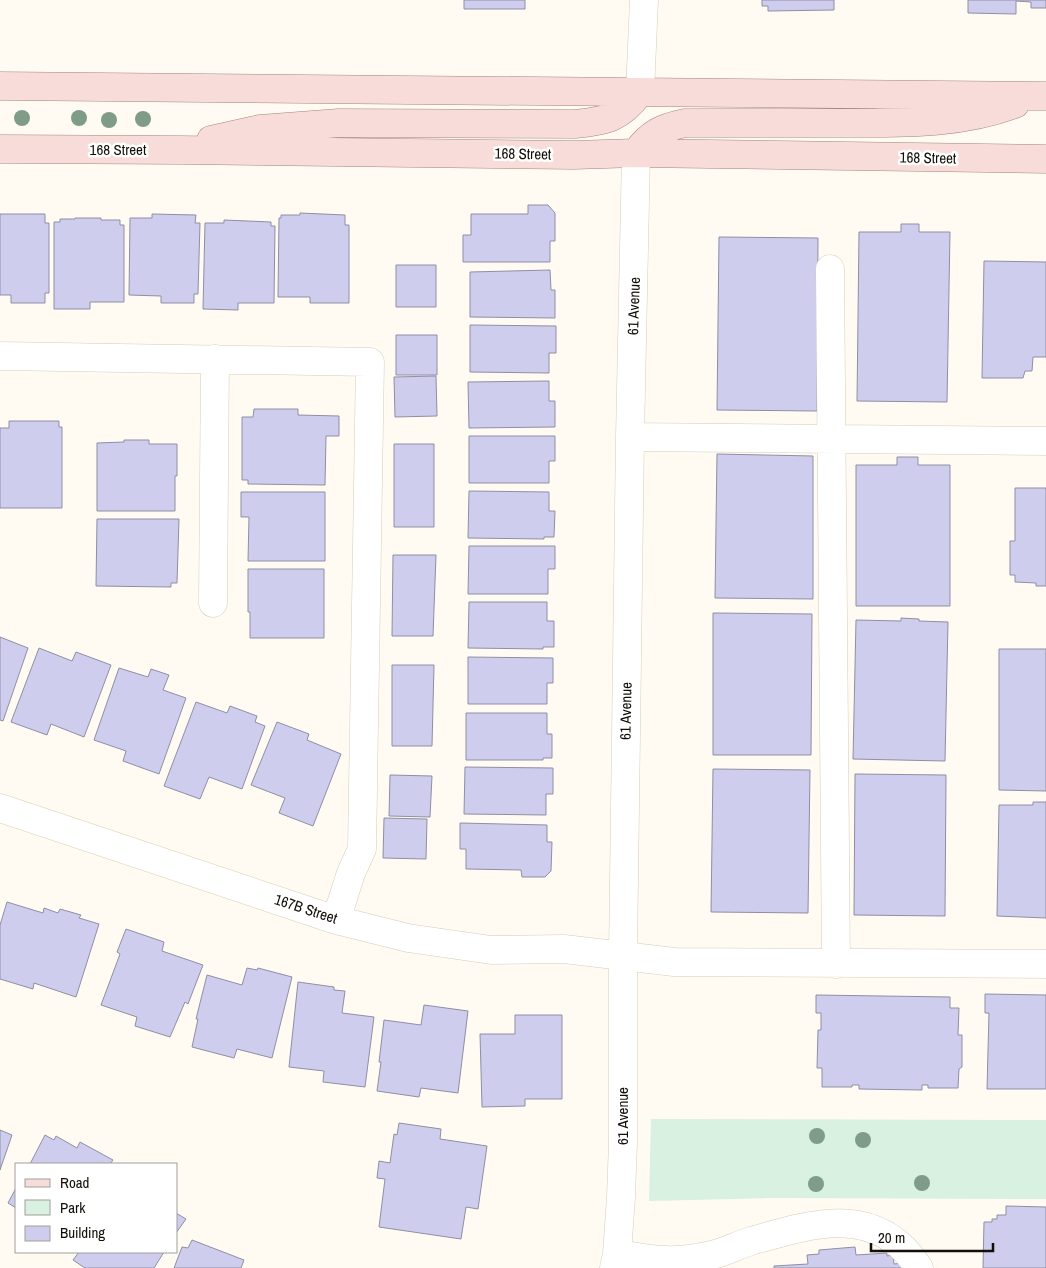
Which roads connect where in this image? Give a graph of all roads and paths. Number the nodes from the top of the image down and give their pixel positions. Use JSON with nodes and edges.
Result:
{"nodes":[{"id":1,"x":644,"y":0,"type":"edge"},
{"id":2,"x":0,"y":86,"type":"edge"},
{"id":3,"x":640,"y":92,"type":"junction"},
{"id":4,"x":1042,"y":96,"type":"edge"},
{"id":5,"x":0,"y":149,"type":"edge"},
{"id":6,"x":181,"y":150,"type":"junction"},
{"id":7,"x":636,"y":153,"type":"junction"},
{"id":8,"x":1046,"y":159,"type":"edge"},
{"id":9,"x":830,"y":270,"type":"dead end"},
{"id":10,"x":0,"y":356,"type":"edge"},
{"id":11,"x":215,"y":359,"type":"junction"},
{"id":12,"x":630,"y":437,"type":"junction"},
{"id":13,"x":832,"y":439,"type":"junction"},
{"id":14,"x":1046,"y":441,"type":"edge"},
{"id":15,"x":213,"y":603,"type":"dead end"},
{"id":16,"x":0,"y":808,"type":"edge"},
{"id":17,"x":336,"y":920,"type":"junction"},
{"id":18,"x":623,"y":956,"type":"junction"},
{"id":19,"x":836,"y":964,"type":"junction"},
{"id":20,"x":1046,"y":964,"type":"edge"},
{"id":21,"x":616,"y":1261,"type":"edge"},
{"id":22,"x":919,"y":1268,"type":"edge"}],
"edges":[{"from":1,"to":3,"type":"street"},
{"from":2,"to":3,"type":"main road"},
{"from":3,"to":4,"type":"main road"},
{"from":3,"to":6,"type":"main road"},
{"from":4,"to":7,"type":"main road"},
{"from":5,"to":6,"type":"main road","name":"168 Street"},
{"from":6,"to":7,"type":"main road","name":"168 Street"},
{"from":7,"to":8,"type":"main road","name":"168 Street"},
{"from":7,"to":12,"type":"street","name":"61 Avenue"},
{"from":9,"to":13,"type":"street"},
{"from":10,"to":11,"type":"street"},
{"from":11,"to":15,"type":"street"},
{"from":11,"to":17,"type":"street"},
{"from":12,"to":13,"type":"street"},
{"from":12,"to":18,"type":"street","name":"61 Avenue"},
{"from":13,"to":14,"type":"street"},
{"from":13,"to":19,"type":"street"},
{"from":16,"to":17,"type":"street","name":"167B Street"},
{"from":17,"to":18,"type":"street","name":"167B Street"},
{"from":18,"to":19,"type":"street","name":"167B Street"},
{"from":18,"to":21,"type":"street","name":"61 Avenue"},
{"from":19,"to":20,"type":"street","name":"167B Street"},
{"from":21,"to":22,"type":"street"}]}
